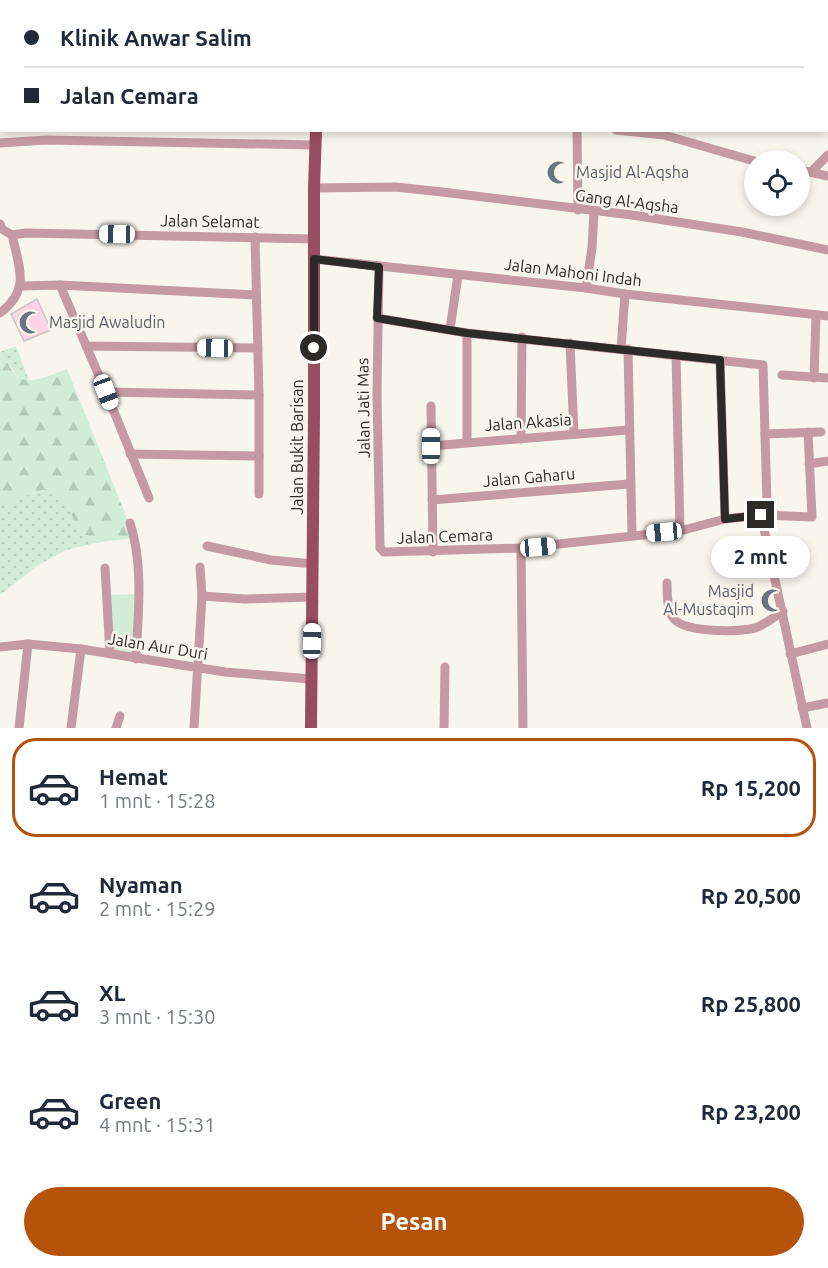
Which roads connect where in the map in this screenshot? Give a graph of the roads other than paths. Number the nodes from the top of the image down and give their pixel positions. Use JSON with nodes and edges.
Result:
{"nodes":[{"id":1,"x":316,"y":132,"type":"edge"},
{"id":2,"x":577,"y":132,"type":"edge"},
{"id":3,"x":635,"y":132,"type":"edge"},
{"id":4,"x":0,"y":143,"type":"edge"},
{"id":5,"x":316,"y":145,"type":"junction"},
{"id":6,"x":828,"y":155,"type":"edge"},
{"id":7,"x":744,"y":158,"type":"edge"},
{"id":8,"x":811,"y":172,"type":"joint"},
{"id":9,"x":828,"y":176,"type":"edge"},
{"id":10,"x":314,"y":188,"type":"junction"},
{"id":11,"x":578,"y":210,"type":"junction"},
{"id":12,"x":594,"y":212,"type":"junction"},
{"id":13,"x":0,"y":224,"type":"edge"},
{"id":14,"x":12,"y":235,"type":"junction"},
{"id":15,"x":255,"y":237,"type":"junction"},
{"id":16,"x":314,"y":239,"type":"junction"},
{"id":17,"x":828,"y":250,"type":"edge"},
{"id":18,"x":314,"y":259,"type":"junction"},
{"id":19,"x":379,"y":267,"type":"junction"},
{"id":20,"x":458,"y":274,"type":"junction"},
{"id":21,"x":60,"y":285,"type":"junction"},
{"id":22,"x":21,"y":286,"type":"junction"},
{"id":23,"x":586,"y":288,"type":"junction"},
{"id":24,"x":625,"y":294,"type":"junction"},
{"id":25,"x":256,"y":295,"type":"junction"},
{"id":26,"x":0,"y":313,"type":"edge"},
{"id":27,"x":816,"y":315,"type":"junction"},
{"id":28,"x":828,"y":316,"type":"edge"},
{"id":29,"x":377,"y":318,"type":"junction"},
{"id":30,"x":450,"y":329,"type":"junction"},
{"id":31,"x":467,"y":333,"type":"junction"},
{"id":32,"x":522,"y":338,"type":"junction"},
{"id":33,"x":570,"y":343,"type":"junction"},
{"id":34,"x":86,"y":346,"type":"junction"},
{"id":35,"x":258,"y":348,"type":"junction"},
{"id":36,"x":624,"y":349,"type":"junction"},
{"id":37,"x":676,"y":355,"type":"junction"},
{"id":38,"x":720,"y":360,"type":"junction"},
{"id":39,"x":782,"y":375,"type":"dead end"},
{"id":40,"x":814,"y":378,"type":"junction"},
{"id":41,"x":828,"y":378,"type":"edge"},
{"id":42,"x":106,"y":392,"type":"junction"},
{"id":43,"x":259,"y":395,"type":"junction"},
{"id":44,"x":431,"y":406,"type":"dead end"},
{"id":45,"x":628,"y":430,"type":"junction"},
{"id":46,"x":808,"y":432,"type":"junction"},
{"id":47,"x":821,"y":432,"type":"dead end"},
{"id":48,"x":574,"y":434,"type":"junction"},
{"id":49,"x":765,"y":434,"type":"junction"},
{"id":50,"x":521,"y":439,"type":"junction"},
{"id":51,"x":467,"y":441,"type":"junction"},
{"id":52,"x":431,"y":446,"type":"junction"},
{"id":53,"x":130,"y":454,"type":"junction"},
{"id":54,"x":259,"y":456,"type":"junction"},
{"id":55,"x":828,"y":461,"type":"edge"},
{"id":56,"x":809,"y":464,"type":"junction"},
{"id":57,"x":629,"y":483,"type":"junction"},
{"id":58,"x":259,"y":494,"type":"dead end"},
{"id":59,"x":149,"y":498,"type":"dead end"},
{"id":60,"x":432,"y":500,"type":"junction"},
{"id":61,"x":761,"y":515,"type":"junction"},
{"id":62,"x":725,"y":519,"type":"junction"},
{"id":63,"x":130,"y":523,"type":"dead end"},
{"id":64,"x":680,"y":531,"type":"junction"},
{"id":65,"x":632,"y":535,"type":"junction"},
{"id":66,"x":207,"y":546,"type":"dead end"},
{"id":67,"x":380,"y":548,"type":"joint"},
{"id":68,"x":521,"y":548,"type":"junction"},
{"id":69,"x":434,"y":552,"type":"junction"},
{"id":70,"x":313,"y":564,"type":"junction"},
{"id":71,"x":200,"y":567,"type":"dead end"},
{"id":72,"x":105,"y":568,"type":"dead end"},
{"id":73,"x":667,"y":584,"type":"dead end"},
{"id":74,"x":202,"y":596,"type":"junction"},
{"id":75,"x":313,"y":597,"type":"junction"},
{"id":76,"x":783,"y":611,"type":"junction"},
{"id":77,"x":28,"y":644,"type":"junction"},
{"id":78,"x":828,"y":644,"type":"edge"},
{"id":79,"x":0,"y":647,"type":"edge"},
{"id":80,"x":81,"y":649,"type":"junction"},
{"id":81,"x":111,"y":654,"type":"junction"},
{"id":82,"x":790,"y":654,"type":"junction"},
{"id":83,"x":136,"y":658,"type":"junction"},
{"id":84,"x":446,"y":667,"type":"dead end"},
{"id":85,"x":199,"y":668,"type":"junction"},
{"id":86,"x":311,"y":679,"type":"junction"},
{"id":87,"x":828,"y":703,"type":"edge"},
{"id":88,"x":802,"y":708,"type":"junction"},
{"id":89,"x":120,"y":717,"type":"dead end"},
{"id":90,"x":19,"y":728,"type":"edge"},
{"id":91,"x":71,"y":728,"type":"edge"},
{"id":92,"x":116,"y":728,"type":"edge"},
{"id":93,"x":194,"y":728,"type":"edge"},
{"id":94,"x":311,"y":728,"type":"edge"},
{"id":95,"x":444,"y":728,"type":"edge"},
{"id":96,"x":523,"y":728,"type":"edge"},
{"id":97,"x":807,"y":728,"type":"edge"}],
"edges":[{"from":1,"to":5,"type":"main road","name":"Jalan Bukit Barisan"},
{"from":2,"to":11,"type":"street"},
{"from":3,"to":7,"type":"street"},
{"from":4,"to":5,"type":"street"},
{"from":5,"to":10,"type":"main road","name":"Jalan Bukit Barisan"},
{"from":6,"to":8,"type":"street"},
{"from":8,"to":9,"type":"street"},
{"from":10,"to":11,"type":"street","name":"Gang Al-Aqsha"},
{"from":10,"to":16,"type":"main road","name":"Jalan Bukit Barisan"},
{"from":11,"to":12,"type":"street","name":"Gang Al-Aqsha"},
{"from":12,"to":17,"type":"street","name":"Gang Al-Aqsha"},
{"from":12,"to":23,"type":"street"},
{"from":13,"to":14,"type":"street"},
{"from":14,"to":15,"type":"street","name":"Jalan Selamat"},
{"from":14,"to":22,"type":"street"},
{"from":15,"to":16,"type":"street","name":"Jalan Selamat"},
{"from":15,"to":25,"type":"street"},
{"from":16,"to":18,"type":"main road","name":"Jalan Bukit Barisan"},
{"from":18,"to":19,"type":"street","name":"Jalan Mahoni Indah"},
{"from":18,"to":70,"type":"main road","name":"Jalan Bukit Barisan"},
{"from":19,"to":20,"type":"street","name":"Jalan Mahoni Indah"},
{"from":19,"to":29,"type":"street","name":"Jalan Jati Mas"},
{"from":20,"to":23,"type":"street","name":"Jalan Mahoni Indah"},
{"from":20,"to":30,"type":"street"},
{"from":21,"to":22,"type":"street"},
{"from":21,"to":25,"type":"street"},
{"from":21,"to":34,"type":"street"},
{"from":22,"to":26,"type":"street"},
{"from":23,"to":24,"type":"street","name":"Jalan Mahoni Indah"},
{"from":24,"to":27,"type":"street","name":"Jalan Mahoni Indah"},
{"from":24,"to":36,"type":"street"},
{"from":25,"to":35,"type":"street"},
{"from":27,"to":28,"type":"street","name":"Jalan Mahoni Indah"},
{"from":27,"to":40,"type":"street"},
{"from":29,"to":30,"type":"street"},
{"from":29,"to":67,"type":"street","name":"Jalan Jati Mas"},
{"from":30,"to":31,"type":"street"},
{"from":31,"to":32,"type":"street"},
{"from":31,"to":51,"type":"street"},
{"from":32,"to":33,"type":"street"},
{"from":32,"to":50,"type":"street"},
{"from":33,"to":36,"type":"street"},
{"from":33,"to":48,"type":"street"},
{"from":34,"to":35,"type":"street"},
{"from":34,"to":42,"type":"street"},
{"from":35,"to":43,"type":"street"},
{"from":36,"to":37,"type":"street"},
{"from":36,"to":45,"type":"street"},
{"from":37,"to":38,"type":"street"},
{"from":37,"to":64,"type":"street"},
{"from":38,"to":49,"type":"street"},
{"from":38,"to":62,"type":"street"},
{"from":39,"to":40,"type":"street"},
{"from":40,"to":41,"type":"street"},
{"from":42,"to":43,"type":"street"},
{"from":42,"to":53,"type":"street"},
{"from":43,"to":54,"type":"street"},
{"from":44,"to":52,"type":"street"},
{"from":45,"to":48,"type":"street","name":"Jalan Akasia"},
{"from":45,"to":57,"type":"street"},
{"from":46,"to":47,"type":"street"},
{"from":46,"to":49,"type":"street"},
{"from":46,"to":56,"type":"street"},
{"from":48,"to":50,"type":"street","name":"Jalan Akasia"},
{"from":49,"to":61,"type":"street"},
{"from":50,"to":51,"type":"street","name":"Jalan Akasia"},
{"from":51,"to":52,"type":"street","name":"Jalan Akasia"},
{"from":52,"to":60,"type":"street"},
{"from":53,"to":54,"type":"street"},
{"from":53,"to":59,"type":"street"},
{"from":54,"to":58,"type":"street"},
{"from":55,"to":56,"type":"street"},
{"from":56,"to":61,"type":"street","name":"Jalan Cemara"},
{"from":57,"to":60,"type":"street","name":"Jalan Gaharu"},
{"from":57,"to":65,"type":"street"},
{"from":60,"to":69,"type":"street"},
{"from":61,"to":62,"type":"street","name":"Jalan Cemara"},
{"from":61,"to":76,"type":"street"},
{"from":62,"to":64,"type":"street","name":"Jalan Cemara"},
{"from":63,"to":83,"type":"street"},
{"from":64,"to":65,"type":"street","name":"Jalan Cemara"},
{"from":65,"to":68,"type":"street","name":"Jalan Cemara"},
{"from":66,"to":70,"type":"street"},
{"from":67,"to":69,"type":"street","name":"Jalan Cemara"},
{"from":68,"to":69,"type":"street","name":"Jalan Cemara"},
{"from":68,"to":96,"type":"street"},
{"from":70,"to":75,"type":"main road","name":"Jalan Bukit Barisan"},
{"from":71,"to":74,"type":"street"},
{"from":72,"to":81,"type":"street"},
{"from":73,"to":76,"type":"street"},
{"from":74,"to":75,"type":"street"},
{"from":74,"to":85,"type":"street"},
{"from":75,"to":86,"type":"main road","name":"Jalan Bukit Barisan"},
{"from":76,"to":82,"type":"street"},
{"from":77,"to":79,"type":"street","name":"Jalan Aur Duri"},
{"from":77,"to":80,"type":"street","name":"Jalan Aur Duri"},
{"from":77,"to":90,"type":"street"},
{"from":78,"to":82,"type":"street"},
{"from":80,"to":81,"type":"street","name":"Jalan Aur Duri"},
{"from":80,"to":91,"type":"street"},
{"from":81,"to":83,"type":"street","name":"Jalan Aur Duri"},
{"from":82,"to":88,"type":"street"},
{"from":83,"to":85,"type":"street","name":"Jalan Aur Duri"},
{"from":84,"to":95,"type":"street"},
{"from":85,"to":86,"type":"street","name":"Jalan Aur Duri"},
{"from":85,"to":93,"type":"street"},
{"from":86,"to":94,"type":"main road","name":"Jalan Bukit Barisan"},
{"from":87,"to":88,"type":"street"},
{"from":88,"to":97,"type":"street"},
{"from":89,"to":92,"type":"street"}]}
